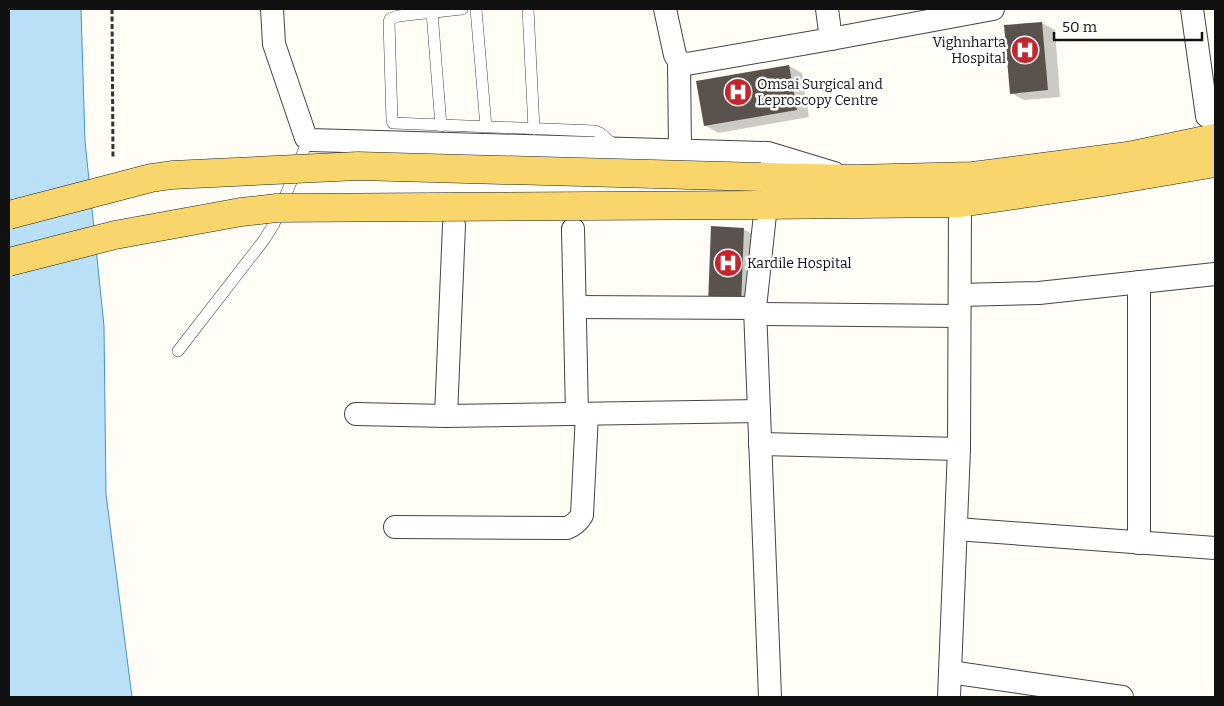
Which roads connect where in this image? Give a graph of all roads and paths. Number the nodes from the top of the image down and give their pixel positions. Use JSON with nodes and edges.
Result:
{"nodes":[{"id":1,"x":112,"y":9,"type":"edge"},
{"id":2,"x":272,"y":9,"type":"edge"},
{"id":3,"x":462,"y":9,"type":"edge"},
{"id":4,"x":476,"y":9,"type":"edge"},
{"id":5,"x":528,"y":9,"type":"edge"},
{"id":6,"x":665,"y":9,"type":"edge"},
{"id":7,"x":827,"y":9,"type":"edge"},
{"id":8,"x":993,"y":9,"type":"edge"},
{"id":9,"x":1192,"y":9,"type":"edge"},
{"id":10,"x":432,"y":12,"type":"junction"},
{"id":11,"x":831,"y":38,"type":"junction"},
{"id":12,"x":679,"y":62,"type":"junction"},
{"id":13,"x":441,"y":126,"type":"junction"},
{"id":14,"x":486,"y":127,"type":"junction"},
{"id":15,"x":1211,"y":127,"type":"edge"},
{"id":16,"x":534,"y":129,"type":"junction"},
{"id":17,"x":308,"y":140,"type":"junction"},
{"id":18,"x":617,"y":148,"type":"junction"},
{"id":19,"x":680,"y":150,"type":"junction"},
{"id":20,"x":113,"y":159,"type":"dead end"},
{"id":21,"x":1215,"y":163,"type":"edge"},
{"id":22,"x":855,"y":192,"type":"junction"},
{"id":23,"x":969,"y":193,"type":"junction"},
{"id":24,"x":762,"y":206,"type":"junction"},
{"id":25,"x":9,"y":215,"type":"edge"},
{"id":26,"x":454,"y":225,"type":"dead end"},
{"id":27,"x":574,"y":229,"type":"dead end"},
{"id":28,"x":9,"y":262,"type":"edge"},
{"id":29,"x":1215,"y":274,"type":"edge"},
{"id":30,"x":1139,"y":282,"type":"junction"},
{"id":31,"x":960,"y":306,"type":"junction"},
{"id":32,"x":575,"y":307,"type":"junction"},
{"id":33,"x":755,"y":311,"type":"junction"},
{"id":34,"x":178,"y":351,"type":"dead end"},
{"id":35,"x":759,"y":411,"type":"junction"},
{"id":36,"x":356,"y":414,"type":"dead end"},
{"id":37,"x":582,"y":414,"type":"junction"},
{"id":38,"x":446,"y":416,"type":"junction"},
{"id":39,"x":760,"y":444,"type":"junction"},
{"id":40,"x":959,"y":449,"type":"junction"},
{"id":41,"x":395,"y":527,"type":"dead end"},
{"id":42,"x":956,"y":529,"type":"junction"},
{"id":43,"x":1139,"y":543,"type":"junction"},
{"id":44,"x":1215,"y":548,"type":"edge"},
{"id":45,"x":950,"y":672,"type":"junction"},
{"id":46,"x":770,"y":697,"type":"edge"},
{"id":47,"x":949,"y":697,"type":"edge"},
{"id":48,"x":1122,"y":697,"type":"edge"}],
"edges":[{"from":1,"to":20,"type":"path"},
{"from":2,"to":17,"type":"street"},
{"from":3,"to":10,"type":"lane"},
{"from":4,"to":14,"type":"lane"},
{"from":5,"to":16,"type":"lane"},
{"from":6,"to":12,"type":"street"},
{"from":7,"to":11,"type":"street"},
{"from":8,"to":11,"type":"street"},
{"from":9,"to":15,"type":"street"},
{"from":10,"to":13,"type":"lane"},
{"from":10,"to":13,"type":"lane"},
{"from":11,"to":12,"type":"street"},
{"from":12,"to":19,"type":"street"},
{"from":13,"to":14,"type":"lane"},
{"from":14,"to":16,"type":"lane"},
{"from":15,"to":23,"type":"main road"},
{"from":16,"to":18,"type":"lane"},
{"from":17,"to":18,"type":"street"},
{"from":17,"to":34,"type":"lane"},
{"from":18,"to":19,"type":"street"},
{"from":19,"to":22,"type":"street"},
{"from":21,"to":23,"type":"main road"},
{"from":22,"to":23,"type":"main road"},
{"from":22,"to":24,"type":"main road"},
{"from":22,"to":25,"type":"main road","bridge":true},
{"from":23,"to":31,"type":"street"},
{"from":24,"to":28,"type":"main road","bridge":true},
{"from":24,"to":33,"type":"street"},
{"from":26,"to":38,"type":"street"},
{"from":27,"to":32,"type":"street"},
{"from":29,"to":30,"type":"street"},
{"from":30,"to":31,"type":"street"},
{"from":30,"to":43,"type":"street"},
{"from":31,"to":33,"type":"street"},
{"from":31,"to":40,"type":"street"},
{"from":32,"to":33,"type":"street"},
{"from":32,"to":37,"type":"street"},
{"from":33,"to":35,"type":"street"},
{"from":35,"to":37,"type":"street"},
{"from":35,"to":39,"type":"street"},
{"from":36,"to":38,"type":"street"},
{"from":37,"to":38,"type":"street"},
{"from":37,"to":41,"type":"street"},
{"from":39,"to":40,"type":"street"},
{"from":39,"to":46,"type":"street"},
{"from":40,"to":42,"type":"street"},
{"from":42,"to":43,"type":"street"},
{"from":42,"to":45,"type":"street"},
{"from":43,"to":44,"type":"street"},
{"from":45,"to":47,"type":"street"},
{"from":45,"to":48,"type":"street"}]}
